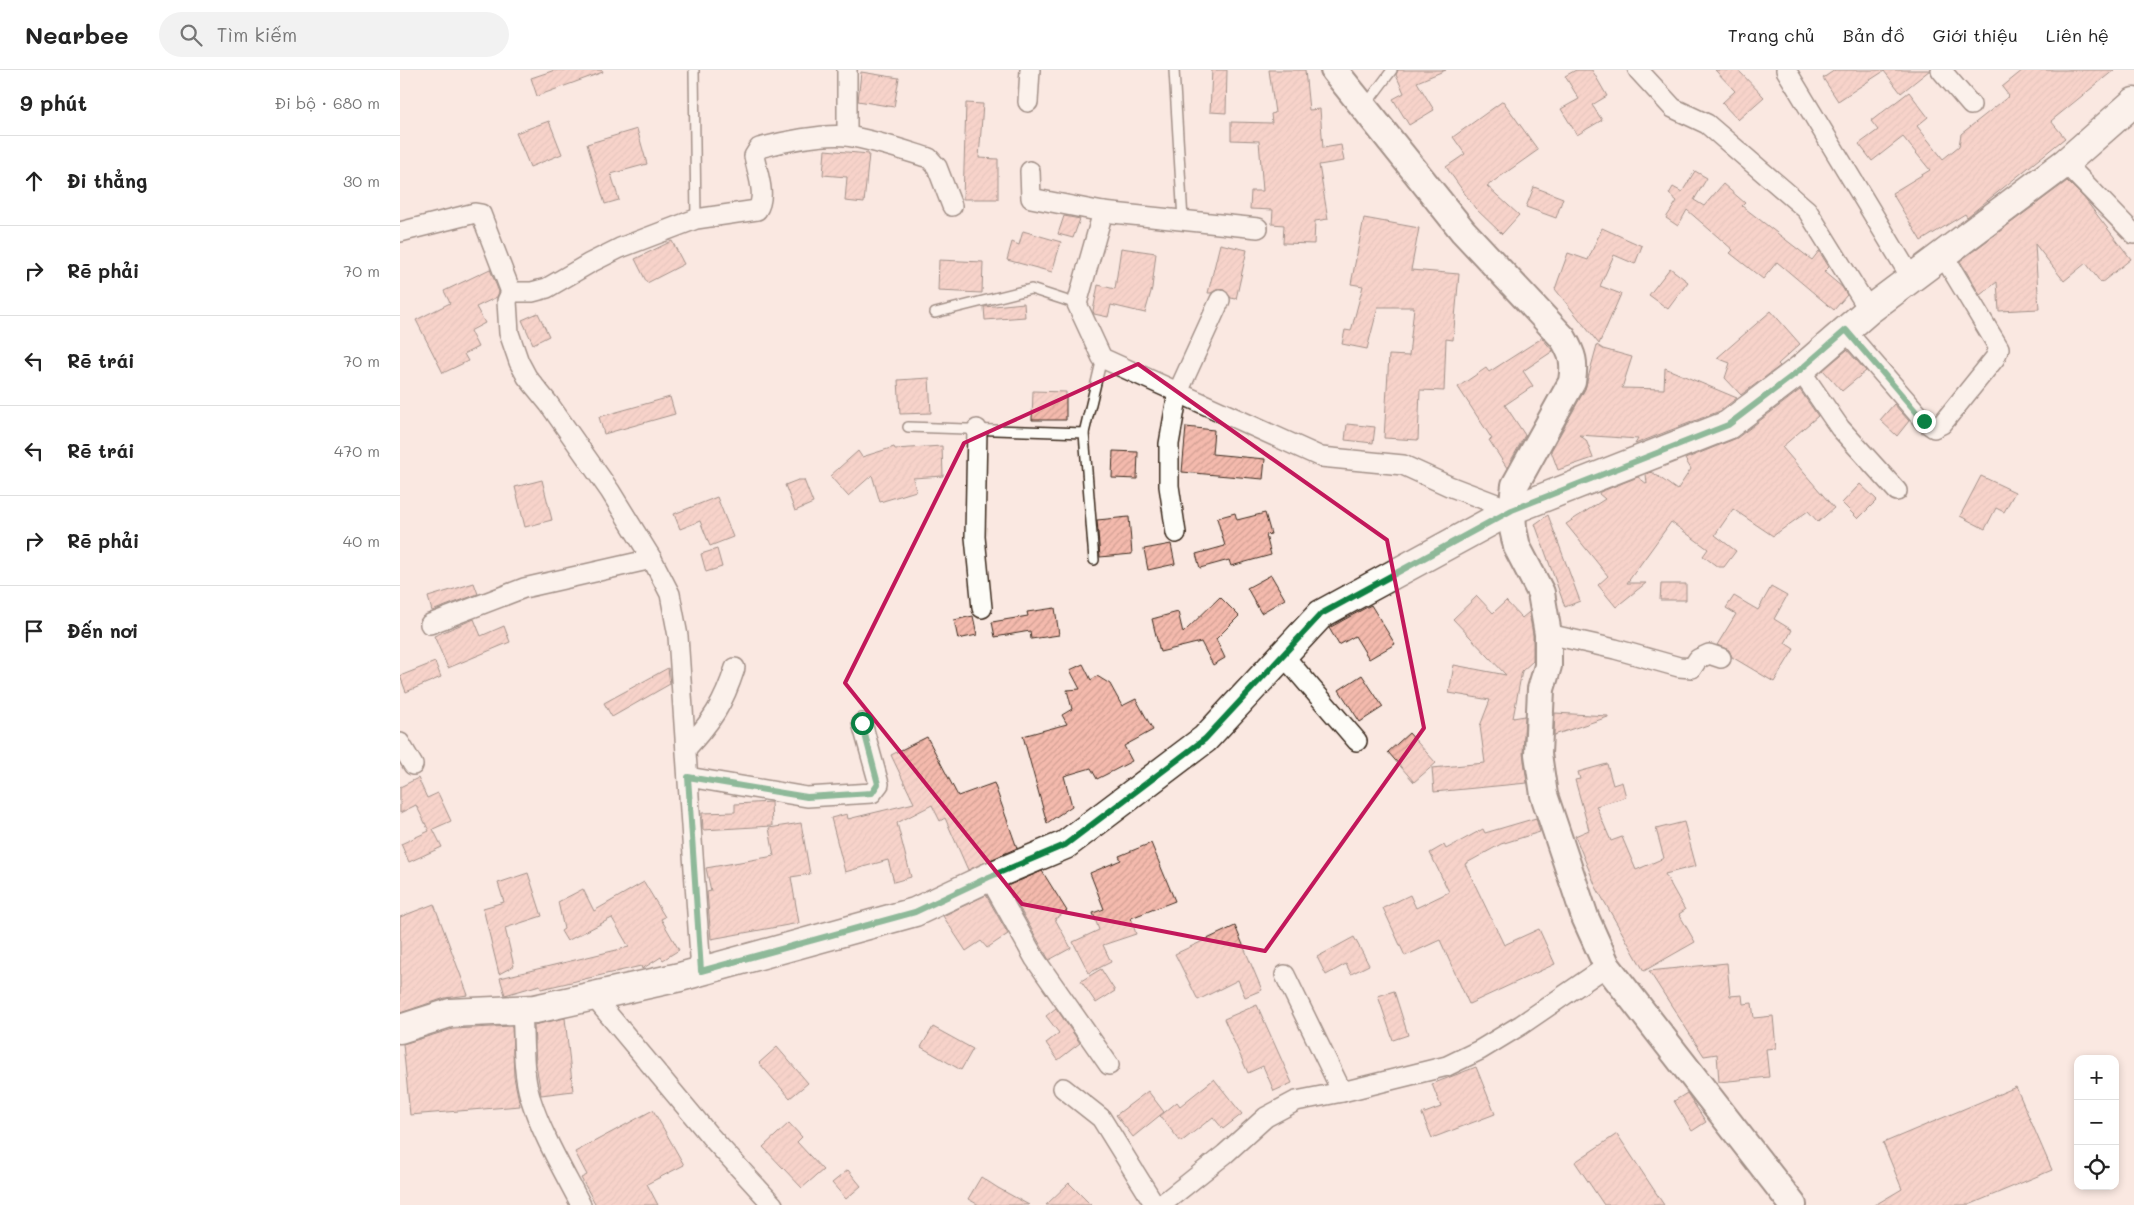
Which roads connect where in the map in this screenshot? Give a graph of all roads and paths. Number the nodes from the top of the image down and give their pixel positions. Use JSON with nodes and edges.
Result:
{"nodes":[{"id":1,"x":694,"y":70,"type":"edge"},
{"id":2,"x":847,"y":70,"type":"edge"},
{"id":3,"x":1030,"y":70,"type":"edge"},
{"id":4,"x":1174,"y":70,"type":"edge"},
{"id":5,"x":1334,"y":70,"type":"edge"},
{"id":6,"x":1392,"y":70,"type":"edge"},
{"id":7,"x":1638,"y":70,"type":"edge"},
{"id":8,"x":1786,"y":70,"type":"edge"},
{"id":9,"x":1941,"y":70,"type":"edge"},
{"id":10,"x":1028,"y":102,"type":"dead end"},
{"id":11,"x":2134,"y":102,"type":"edge"},
{"id":12,"x":1971,"y":105,"type":"dead end"},
{"id":13,"x":1364,"y":108,"type":"junction"},
{"id":14,"x":847,"y":136,"type":"junction"},
{"id":15,"x":2065,"y":163,"type":"junction"},
{"id":16,"x":1030,"y":171,"type":"dead end"},
{"id":17,"x":952,"y":206,"type":"dead end"},
{"id":18,"x":1103,"y":212,"type":"junction"},
{"id":19,"x":696,"y":219,"type":"junction"},
{"id":20,"x":1183,"y":220,"type":"junction"},
{"id":21,"x":1258,"y":228,"type":"dead end"},
{"id":22,"x":400,"y":232,"type":"edge"},
{"id":23,"x":2134,"y":234,"type":"edge"},
{"id":24,"x":1943,"y":254,"type":"junction"},
{"id":25,"x":1912,"y":279,"type":"junction"},
{"id":26,"x":511,"y":292,"type":"junction"},
{"id":27,"x":1220,"y":300,"type":"dead end"},
{"id":28,"x":1077,"y":304,"type":"junction"},
{"id":29,"x":1869,"y":310,"type":"junction"},
{"id":30,"x":935,"y":313,"type":"dead end"},
{"id":31,"x":1846,"y":330,"type":"junction"},
{"id":32,"x":1102,"y":358,"type":"junction"},
{"id":33,"x":1800,"y":370,"type":"junction"},
{"id":34,"x":1178,"y":392,"type":"junction"},
{"id":35,"x":908,"y":427,"type":"dead end"},
{"id":36,"x":977,"y":429,"type":"junction"},
{"id":37,"x":1084,"y":433,"type":"junction"},
{"id":38,"x":1897,"y":491,"type":"dead end"},
{"id":39,"x":1512,"y":510,"type":"junction"},
{"id":40,"x":1176,"y":533,"type":"dead end"},
{"id":41,"x":652,"y":558,"type":"junction"},
{"id":42,"x":1094,"y":560,"type":"dead end"},
{"id":43,"x":982,"y":608,"type":"dead end"},
{"id":44,"x":430,"y":624,"type":"dead end"},
{"id":45,"x":1548,"y":634,"type":"junction"},
{"id":46,"x":1283,"y":655,"type":"junction"},
{"id":47,"x":1721,"y":658,"type":"dead end"},
{"id":48,"x":735,"y":668,"type":"dead end"},
{"id":49,"x":862,"y":723,"type":"dead end"},
{"id":50,"x":1357,"y":741,"type":"dead end"},
{"id":51,"x":400,"y":743,"type":"edge"},
{"id":52,"x":686,"y":749,"type":"junction"},
{"id":53,"x":413,"y":765,"type":"dead end"},
{"id":54,"x":688,"y":777,"type":"junction"},
{"id":55,"x":989,"y":877,"type":"junction"},
{"id":56,"x":1607,"y":966,"type":"junction"},
{"id":57,"x":701,"y":971,"type":"junction"},
{"id":58,"x":1285,"y":975,"type":"dead end"},
{"id":59,"x":593,"y":996,"type":"junction"},
{"id":60,"x":522,"y":1010,"type":"junction"},
{"id":61,"x":400,"y":1028,"type":"edge"},
{"id":62,"x":1109,"y":1065,"type":"dead end"},
{"id":63,"x":1063,"y":1088,"type":"dead end"},
{"id":64,"x":1342,"y":1092,"type":"junction"},
{"id":65,"x":581,"y":1205,"type":"edge"},
{"id":66,"x":773,"y":1205,"type":"edge"},
{"id":67,"x":1155,"y":1205,"type":"edge"},
{"id":68,"x":1161,"y":1205,"type":"edge"},
{"id":69,"x":1793,"y":1205,"type":"edge"}],
"edges":[{"from":1,"to":19,"type":"lane"},
{"from":2,"to":14,"type":"street"},
{"from":3,"to":10,"type":"street"},
{"from":4,"to":20,"type":"lane"},
{"from":5,"to":13,"type":"street"},
{"from":6,"to":13,"type":"lane"},
{"from":7,"to":29,"type":"street"},
{"from":8,"to":25,"type":"street"},
{"from":9,"to":12,"type":"street"},
{"from":11,"to":15,"type":"main road"},
{"from":13,"to":39,"type":"street"},
{"from":14,"to":17,"type":"street"},
{"from":14,"to":19,"type":"street"},
{"from":15,"to":23,"type":"street"},
{"from":15,"to":24,"type":"main road"},
{"from":16,"to":18,"type":"street"},
{"from":18,"to":20,"type":"street"},
{"from":18,"to":28,"type":"street"},
{"from":19,"to":26,"type":"street"},
{"from":20,"to":21,"type":"street"},
{"from":22,"to":26,"type":"street"},
{"from":24,"to":25,"type":"main road"},
{"from":24,"to":31,"type":"street"},
{"from":25,"to":29,"type":"main road"},
{"from":26,"to":41,"type":"street"},
{"from":27,"to":34,"type":"street"},
{"from":28,"to":30,"type":"lane"},
{"from":28,"to":32,"type":"street"},
{"from":29,"to":31,"type":"main road"},
{"from":31,"to":33,"type":"main road"},
{"from":32,"to":34,"type":"street"},
{"from":32,"to":37,"type":"lane"},
{"from":33,"to":38,"type":"street"},
{"from":33,"to":39,"type":"main road"},
{"from":34,"to":39,"type":"street"},
{"from":34,"to":40,"type":"street"},
{"from":35,"to":36,"type":"lane"},
{"from":36,"to":37,"type":"lane"},
{"from":36,"to":43,"type":"street"},
{"from":37,"to":42,"type":"lane"},
{"from":39,"to":45,"type":"street"},
{"from":39,"to":46,"type":"main road"},
{"from":41,"to":44,"type":"street"},
{"from":41,"to":52,"type":"street"},
{"from":45,"to":47,"type":"street"},
{"from":45,"to":56,"type":"street"},
{"from":46,"to":50,"type":"street"},
{"from":46,"to":55,"type":"main road"},
{"from":48,"to":52,"type":"street"},
{"from":49,"to":54,"type":"street"},
{"from":51,"to":53,"type":"street"},
{"from":52,"to":54,"type":"street"},
{"from":54,"to":57,"type":"street"},
{"from":55,"to":57,"type":"main road"},
{"from":55,"to":62,"type":"street"},
{"from":56,"to":64,"type":"street"},
{"from":56,"to":69,"type":"street"},
{"from":57,"to":59,"type":"main road"},
{"from":58,"to":64,"type":"street"},
{"from":59,"to":60,"type":"main road"},
{"from":59,"to":66,"type":"street"},
{"from":60,"to":61,"type":"main road"},
{"from":60,"to":65,"type":"street"},
{"from":63,"to":67,"type":"street"},
{"from":64,"to":68,"type":"street"}]}
